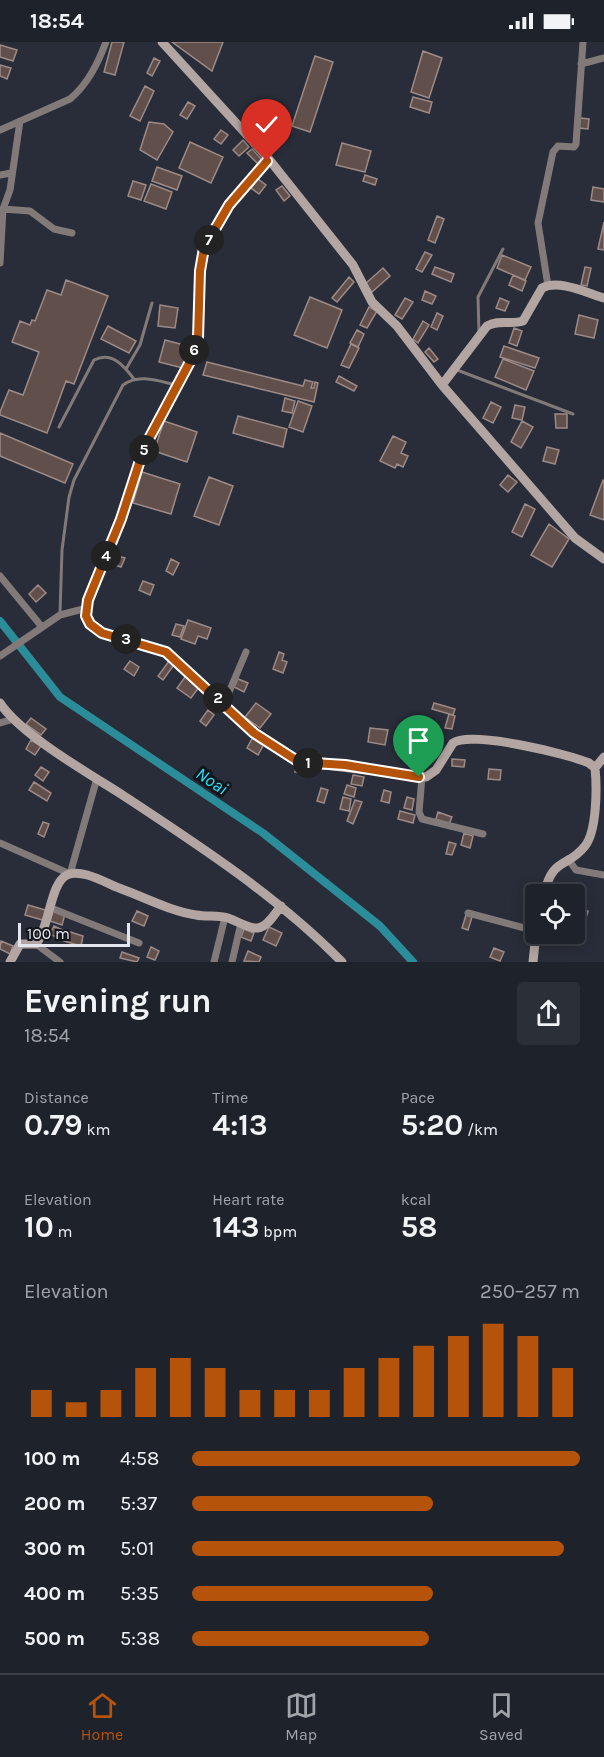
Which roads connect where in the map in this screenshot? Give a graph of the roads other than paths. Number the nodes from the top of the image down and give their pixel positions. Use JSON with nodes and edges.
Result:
{"nodes":[{"id":1,"x":106,"y":42,"type":"edge"},
{"id":2,"x":162,"y":42,"type":"edge"},
{"id":3,"x":583,"y":42,"type":"edge"},
{"id":4,"x":604,"y":58,"type":"edge"},
{"id":5,"x":581,"y":64,"type":"junction"},
{"id":6,"x":20,"y":121,"type":"junction"},
{"id":7,"x":0,"y":130,"type":"edge"},
{"id":8,"x":268,"y":158,"type":"junction"},
{"id":9,"x":11,"y":173,"type":"junction"},
{"id":10,"x":0,"y":175,"type":"edge"},
{"id":11,"x":3,"y":209,"type":"junction"},
{"id":12,"x":72,"y":233,"type":"dead end"},
{"id":13,"x":503,"y":249,"type":"dead end"},
{"id":14,"x":0,"y":263,"type":"edge"},
{"id":15,"x":548,"y":286,"type":"junction"},
{"id":16,"x":604,"y":298,"type":"edge"},
{"id":17,"x":152,"y":303,"type":"dead end"},
{"id":18,"x":479,"y":335,"type":"junction"},
{"id":19,"x":126,"y":369,"type":"junction"},
{"id":20,"x":455,"y":369,"type":"junction"},
{"id":21,"x":134,"y":379,"type":"junction"},
{"id":22,"x":176,"y":385,"type":"junction"},
{"id":23,"x":442,"y":385,"type":"junction"},
{"id":24,"x":573,"y":414,"type":"dead end"},
{"id":25,"x":59,"y":427,"type":"dead end"},
{"id":26,"x":604,"y":560,"type":"edge"},
{"id":27,"x":0,"y":576,"type":"edge"},
{"id":28,"x":87,"y":608,"type":"junction"},
{"id":29,"x":60,"y":615,"type":"junction"},
{"id":30,"x":42,"y":627,"type":"junction"},
{"id":31,"x":246,"y":652,"type":"dead end"},
{"id":32,"x":0,"y":656,"type":"edge"},
{"id":33,"x":0,"y":703,"type":"edge"},
{"id":34,"x":224,"y":704,"type":"junction"},
{"id":35,"x":14,"y":719,"type":"junction"},
{"id":36,"x":0,"y":723,"type":"edge"},
{"id":37,"x":604,"y":756,"type":"edge"},
{"id":38,"x":595,"y":768,"type":"junction"},
{"id":39,"x":422,"y":777,"type":"junction"},
{"id":40,"x":97,"y":778,"type":"junction"},
{"id":41,"x":483,"y":834,"type":"dead end"},
{"id":42,"x":0,"y":843,"type":"edge"},
{"id":43,"x":568,"y":859,"type":"junction"},
{"id":44,"x":70,"y":874,"type":"junction"},
{"id":45,"x":604,"y":875,"type":"edge"},
{"id":46,"x":548,"y":884,"type":"edge"},
{"id":47,"x":281,"y":906,"type":"junction"},
{"id":48,"x":51,"y":908,"type":"junction"},
{"id":49,"x":468,"y":913,"type":"dead end"},
{"id":50,"x":225,"y":917,"type":"junction"},
{"id":51,"x":241,"y":923,"type":"junction"},
{"id":52,"x":525,"y":929,"type":"edge"},
{"id":53,"x":139,"y":943,"type":"dead end"},
{"id":54,"x":36,"y":944,"type":"junction"},
{"id":55,"x":535,"y":944,"type":"edge"},
{"id":56,"x":10,"y":962,"type":"edge"},
{"id":57,"x":60,"y":962,"type":"edge"},
{"id":58,"x":214,"y":962,"type":"edge"},
{"id":59,"x":232,"y":962,"type":"edge"},
{"id":60,"x":342,"y":962,"type":"edge"},
{"id":61,"x":533,"y":962,"type":"edge"}],
"edges":[{"from":1,"to":6,"type":"street"},
{"from":2,"to":8,"type":"street"},
{"from":3,"to":5,"type":"street"},
{"from":4,"to":5,"type":"street"},
{"from":5,"to":15,"type":"street"},
{"from":6,"to":7,"type":"street"},
{"from":6,"to":9,"type":"street"},
{"from":8,"to":22,"type":"street"},
{"from":8,"to":23,"type":"street"},
{"from":9,"to":10,"type":"street"},
{"from":9,"to":11,"type":"street"},
{"from":11,"to":12,"type":"street"},
{"from":11,"to":14,"type":"street"},
{"from":13,"to":18,"type":"lane"},
{"from":15,"to":16,"type":"street"},
{"from":15,"to":18,"type":"street"},
{"from":17,"to":19,"type":"lane"},
{"from":18,"to":20,"type":"street"},
{"from":19,"to":21,"type":"lane"},
{"from":19,"to":25,"type":"lane"},
{"from":20,"to":23,"type":"street"},
{"from":20,"to":24,"type":"lane"},
{"from":21,"to":22,"type":"lane"},
{"from":21,"to":29,"type":"lane"},
{"from":22,"to":28,"type":"street"},
{"from":23,"to":26,"type":"street"},
{"from":27,"to":30,"type":"street"},
{"from":28,"to":29,"type":"street"},
{"from":28,"to":34,"type":"street"},
{"from":29,"to":30,"type":"street"},
{"from":30,"to":32,"type":"street"},
{"from":31,"to":34,"type":"street"},
{"from":33,"to":35,"type":"street"},
{"from":34,"to":39,"type":"street"},
{"from":35,"to":36,"type":"street"},
{"from":35,"to":40,"type":"street"},
{"from":37,"to":38,"type":"street"},
{"from":38,"to":39,"type":"street"},
{"from":38,"to":43,"type":"street"},
{"from":39,"to":41,"type":"street"},
{"from":40,"to":44,"type":"street"},
{"from":40,"to":47,"type":"street"},
{"from":42,"to":44,"type":"street"},
{"from":43,"to":45,"type":"street"},
{"from":43,"to":46,"type":"street"},
{"from":44,"to":48,"type":"street"},
{"from":44,"to":50,"type":"street"},
{"from":47,"to":51,"type":"street"},
{"from":47,"to":60,"type":"street"},
{"from":48,"to":53,"type":"street"},
{"from":48,"to":54,"type":"street"},
{"from":49,"to":52,"type":"street"},
{"from":50,"to":51,"type":"street"},
{"from":50,"to":58,"type":"street"},
{"from":51,"to":59,"type":"street"},
{"from":54,"to":56,"type":"street"},
{"from":54,"to":57,"type":"street"},
{"from":55,"to":61,"type":"street"}]}
